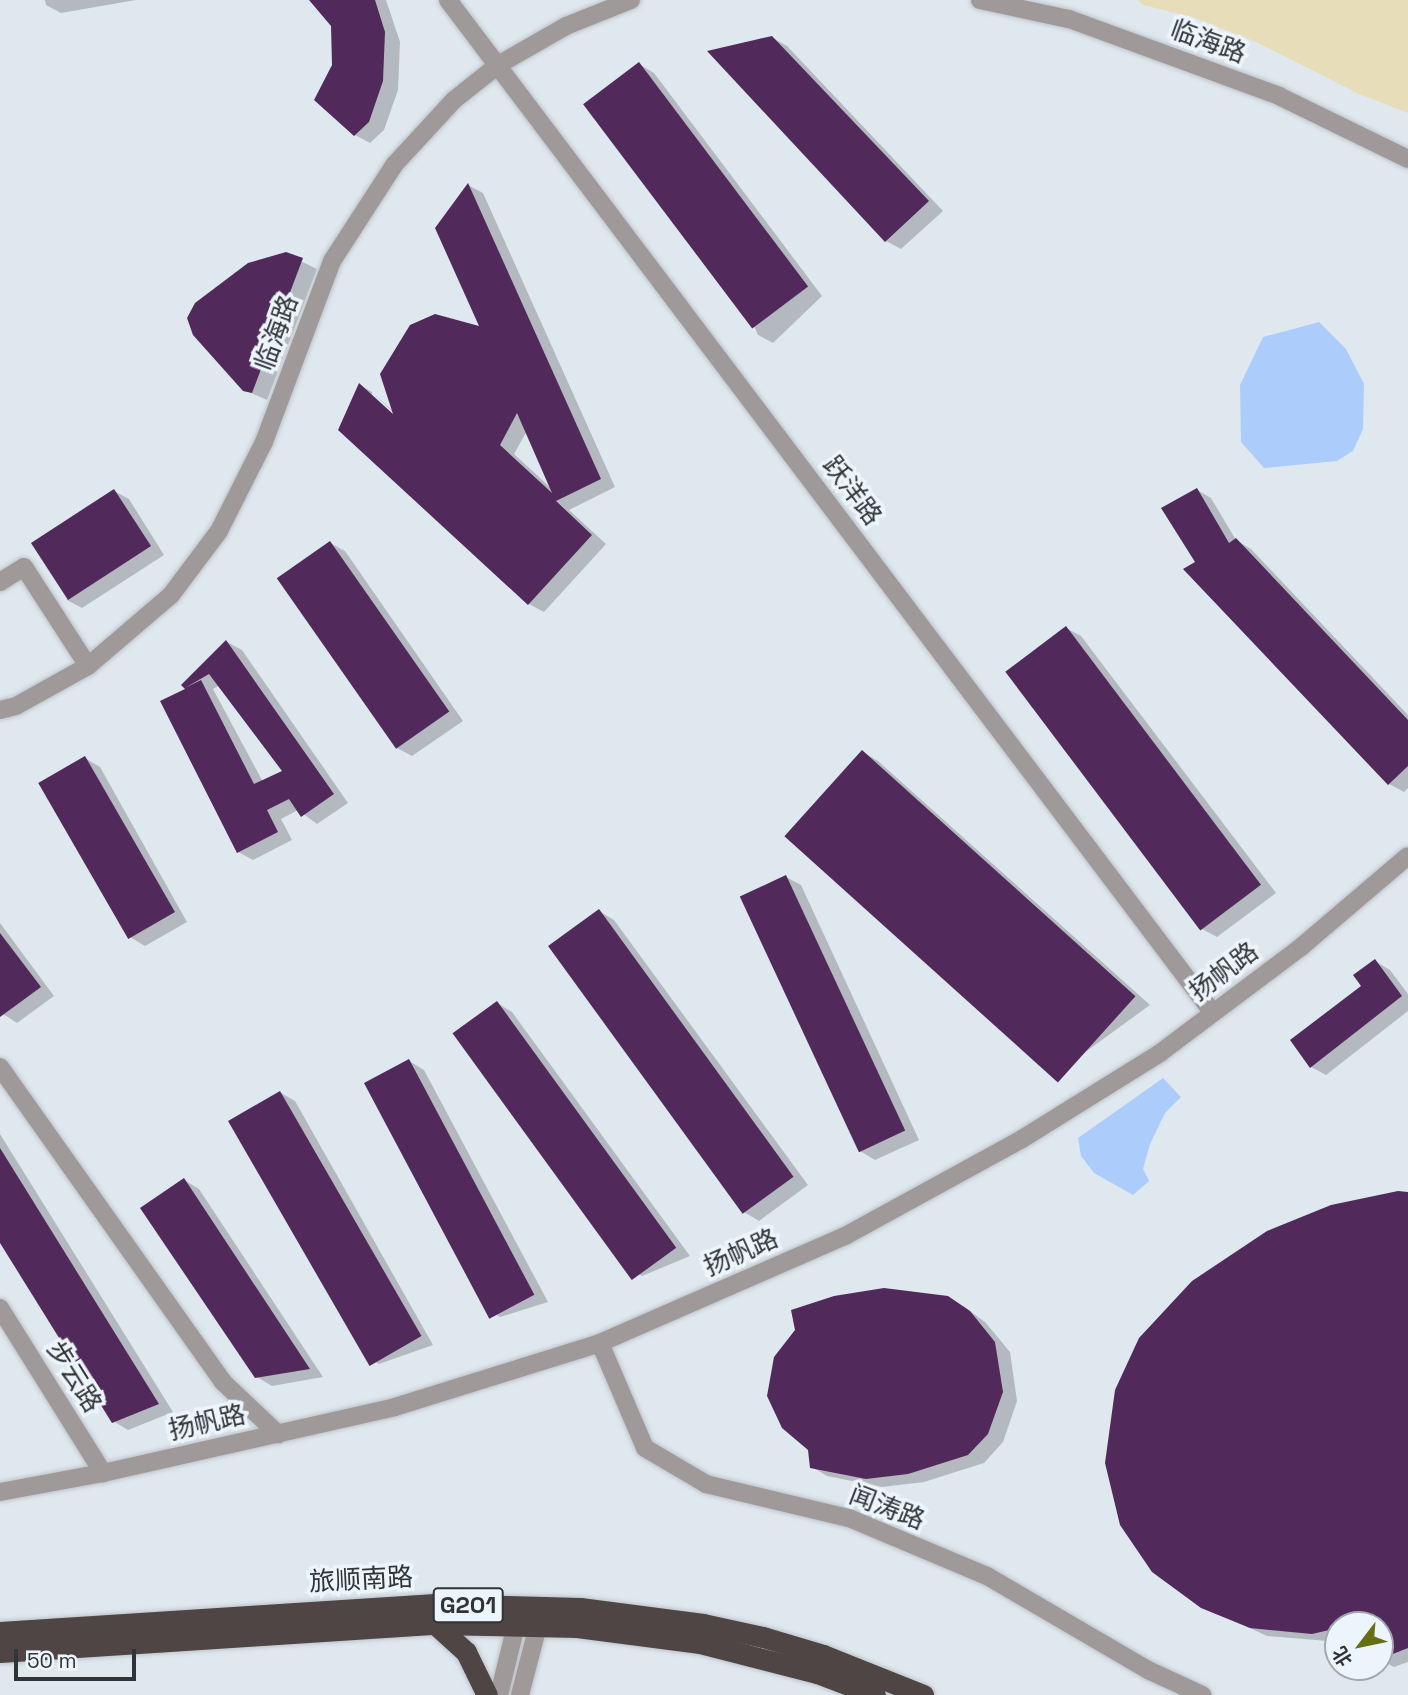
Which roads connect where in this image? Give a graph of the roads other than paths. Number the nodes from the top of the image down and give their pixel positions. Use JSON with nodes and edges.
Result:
{"nodes":[{"id":1,"x":448,"y":0,"type":"edge"},
{"id":2,"x":631,"y":0,"type":"edge"},
{"id":3,"x":980,"y":0,"type":"edge"},
{"id":4,"x":498,"y":65,"type":"junction"},
{"id":5,"x":1408,"y":159,"type":"edge"},
{"id":6,"x":0,"y":582,"type":"edge"},
{"id":7,"x":88,"y":666,"type":"junction"},
{"id":8,"x":0,"y":710,"type":"edge"},
{"id":9,"x":1408,"y":856,"type":"edge"},
{"id":10,"x":1213,"y":1013,"type":"junction"},
{"id":11,"x":0,"y":1067,"type":"edge"},
{"id":12,"x":0,"y":1308,"type":"edge"},
{"id":13,"x":600,"y":1343,"type":"junction"},
{"id":14,"x":278,"y":1434,"type":"junction"},
{"id":15,"x":103,"y":1473,"type":"junction"},
{"id":16,"x":0,"y":1492,"type":"edge"},
{"id":17,"x":518,"y":1616,"type":"junction"},
{"id":18,"x":435,"y":1624,"type":"junction"},
{"id":19,"x":538,"y":1626,"type":"junction"},
{"id":20,"x":0,"y":1632,"type":"edge"},
{"id":21,"x":0,"y":1652,"type":"edge"},
{"id":22,"x":486,"y":1695,"type":"edge"},
{"id":23,"x":499,"y":1695,"type":"edge"},
{"id":24,"x":520,"y":1695,"type":"edge"},
{"id":25,"x":875,"y":1695,"type":"edge"},
{"id":26,"x":923,"y":1695,"type":"edge"},
{"id":27,"x":1202,"y":1695,"type":"edge"}],
"edges":[{"from":1,"to":4,"type":"street","name":"跃洋路"},
{"from":2,"to":4,"type":"street","name":"临海路"},
{"from":3,"to":5,"type":"street","name":"临海路"},
{"from":4,"to":7,"type":"street","name":"临海路"},
{"from":4,"to":10,"type":"street","name":"跃洋路"},
{"from":6,"to":7,"type":"street"},
{"from":7,"to":8,"type":"street","name":"临海路"},
{"from":9,"to":10,"type":"street","name":"扬帆路"},
{"from":10,"to":13,"type":"street","name":"扬帆路"},
{"from":11,"to":14,"type":"street"},
{"from":12,"to":15,"type":"street","name":"步云路"},
{"from":13,"to":14,"type":"street","name":"扬帆路"},
{"from":13,"to":27,"type":"street","name":"闻涛路"},
{"from":14,"to":15,"type":"street","name":"扬帆路"},
{"from":15,"to":16,"type":"street","name":"扬帆路"},
{"from":17,"to":18,"type":"highway","name":"旅顺南路","number":"G201"},
{"from":17,"to":19,"type":"highway","name":"旅顺南路","number":"G201"},
{"from":17,"to":20,"type":"highway","name":"旅顺南路","number":"G201"},
{"from":17,"to":23,"type":"street"},
{"from":17,"to":26,"type":"highway","name":"旅顺南路","number":"G201"},
{"from":18,"to":21,"type":"highway","name":"旅顺南路","number":"G201"},
{"from":18,"to":22,"type":"highway"},
{"from":19,"to":24,"type":"street"},
{"from":19,"to":25,"type":"highway","name":"旅顺南路","number":"G201"}]}
